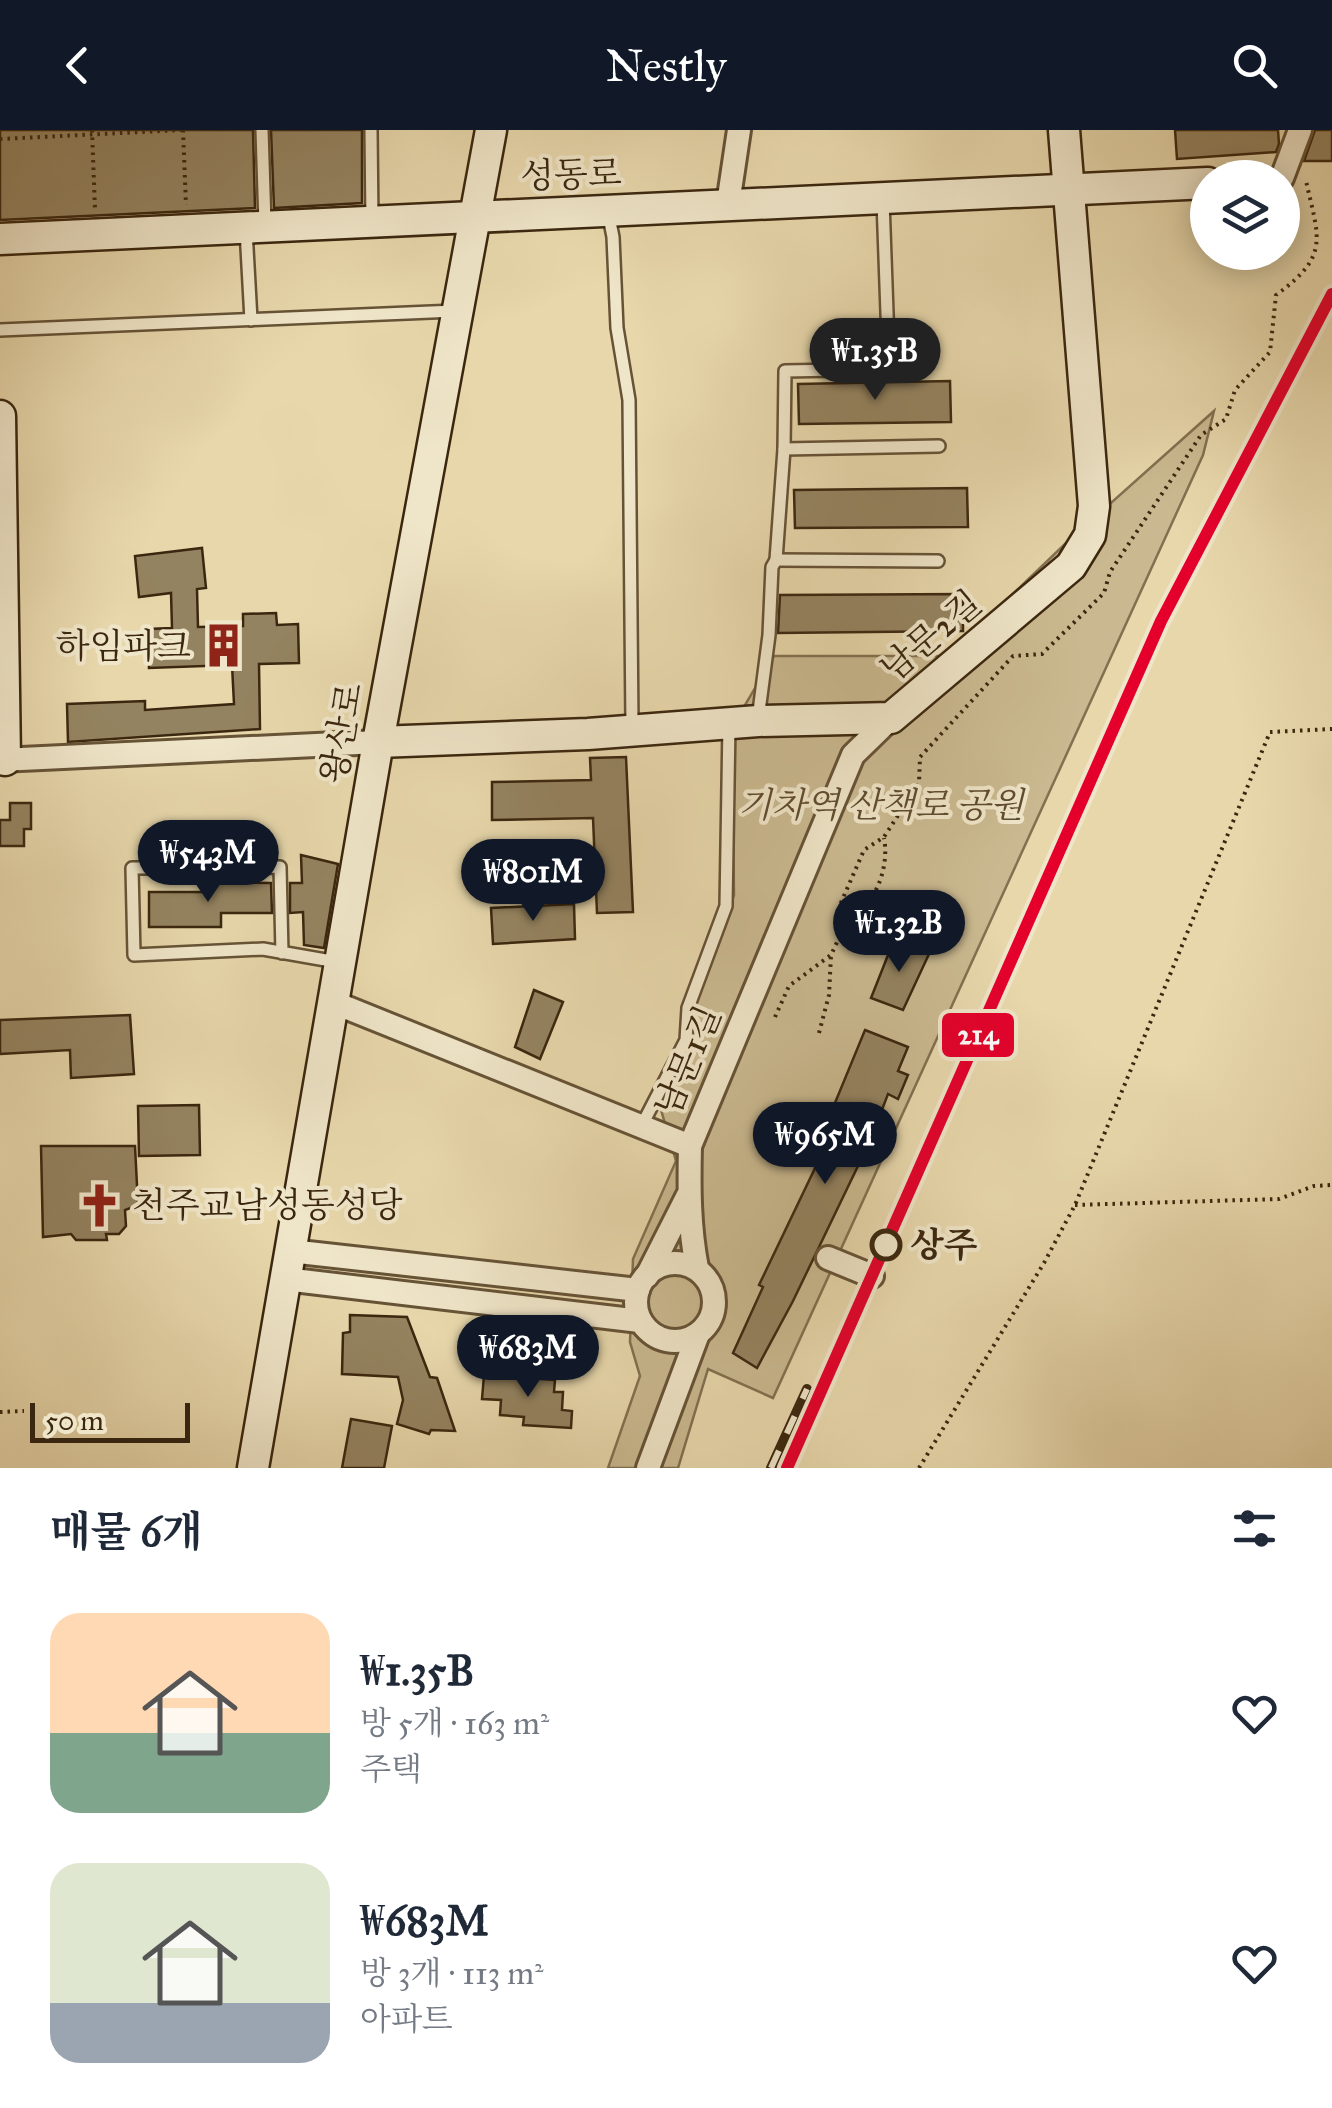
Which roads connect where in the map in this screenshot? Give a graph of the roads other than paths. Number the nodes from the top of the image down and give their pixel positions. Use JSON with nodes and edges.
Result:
{"nodes":[{"id":1,"x":262,"y":130,"type":"edge"},
{"id":2,"x":371,"y":130,"type":"edge"},
{"id":3,"x":491,"y":130,"type":"edge"},
{"id":4,"x":739,"y":130,"type":"edge"},
{"id":5,"x":1064,"y":130,"type":"edge"},
{"id":6,"x":1300,"y":130,"type":"edge"},
{"id":7,"x":1289,"y":160,"type":"edge"},
{"id":8,"x":1190,"y":185,"type":"edge"},
{"id":9,"x":1067,"y":189,"type":"junction"},
{"id":10,"x":883,"y":197,"type":"junction"},
{"id":11,"x":728,"y":204,"type":"junction"},
{"id":12,"x":608,"y":212,"type":"junction"},
{"id":13,"x":476,"y":216,"type":"junction"},
{"id":14,"x":372,"y":222,"type":"junction"},
{"id":15,"x":255,"y":225,"type":"junction"},
{"id":16,"x":0,"y":239,"type":"edge"},
{"id":17,"x":460,"y":311,"type":"junction"},
{"id":18,"x":252,"y":320,"type":"junction"},
{"id":19,"x":0,"y":330,"type":"edge"},
{"id":20,"x":0,"y":416,"type":"edge"},
{"id":21,"x":939,"y":446,"type":"dead end"},
{"id":22,"x":784,"y":449,"type":"junction"},
{"id":23,"x":1,"y":497,"type":"edge"},
{"id":24,"x":776,"y":560,"type":"junction"},
{"id":25,"x":938,"y":561,"type":"dead end"},
{"id":26,"x":891,"y":718,"type":"junction"},
{"id":27,"x":838,"y":720,"type":"junction"},
{"id":28,"x":743,"y":722,"type":"junction"},
{"id":29,"x":632,"y":731,"type":"junction"},
{"id":30,"x":378,"y":742,"type":"junction"},
{"id":31,"x":853,"y":754,"type":"junction"},
{"id":32,"x":3,"y":760,"type":"edge"},
{"id":33,"x":282,"y":952,"type":"junction"},
{"id":34,"x":342,"y":962,"type":"junction"},
{"id":35,"x":335,"y":1003,"type":"junction"},
{"id":36,"x":641,"y":1127,"type":"junction"},
{"id":37,"x":690,"y":1146,"type":"junction"},
{"id":38,"x":688,"y":1194,"type":"junction"},
{"id":39,"x":828,"y":1258,"type":"dead end"},
{"id":40,"x":287,"y":1265,"type":"junction"},
{"id":41,"x":698,"y":1268,"type":"junction"},
{"id":42,"x":872,"y":1276,"type":"dead end"},
{"id":43,"x":642,"y":1284,"type":"junction"},
{"id":44,"x":640,"y":1321,"type":"junction"},
{"id":45,"x":698,"y":1334,"type":"junction"},
{"id":46,"x":668,"y":1339,"type":"junction"},
{"id":47,"x":681,"y":1380,"type":"junction"},
{"id":48,"x":253,"y":1468,"type":"edge"},
{"id":49,"x":648,"y":1468,"type":"edge"}],
"edges":[{"from":1,"to":15,"type":"lane"},
{"from":2,"to":14,"type":"lane"},
{"from":3,"to":13,"type":"street","name":"왕산로"},
{"from":4,"to":11,"type":"street"},
{"from":5,"to":9,"type":"street","name":"남문2길"},
{"from":6,"to":7,"type":"street"},
{"from":8,"to":9,"type":"street","name":"성동로"},
{"from":9,"to":10,"type":"street","name":"성동로"},
{"from":9,"to":26,"type":"street","name":"남문2길"},
{"from":10,"to":11,"type":"street","name":"성동로"},
{"from":10,"to":22,"type":"lane"},
{"from":11,"to":12,"type":"street","name":"성동로"},
{"from":12,"to":13,"type":"street","name":"성동로"},
{"from":12,"to":29,"type":"lane"},
{"from":13,"to":14,"type":"street","name":"성동로"},
{"from":13,"to":17,"type":"street","name":"왕산로"},
{"from":14,"to":15,"type":"street","name":"성동로"},
{"from":15,"to":16,"type":"street","name":"성동로"},
{"from":15,"to":18,"type":"lane"},
{"from":17,"to":18,"type":"lane"},
{"from":17,"to":30,"type":"street","name":"왕산로"},
{"from":18,"to":19,"type":"lane"},
{"from":20,"to":23,"type":"street"},
{"from":21,"to":22,"type":"lane"},
{"from":22,"to":24,"type":"lane"},
{"from":23,"to":32,"type":"street"},
{"from":24,"to":25,"type":"lane"},
{"from":24,"to":28,"type":"lane"},
{"from":26,"to":27,"type":"street","name":"남문2길"},
{"from":26,"to":31,"type":"street","name":"남문1길"},
{"from":27,"to":28,"type":"street","name":"남문2길"},
{"from":27,"to":31,"type":"street"},
{"from":28,"to":29,"type":"street","name":"남문2길"},
{"from":28,"to":36,"type":"lane"},
{"from":29,"to":30,"type":"street","name":"남문2길"},
{"from":30,"to":32,"type":"street"},
{"from":30,"to":34,"type":"street","name":"왕산로"},
{"from":31,"to":37,"type":"street","name":"남문1길"},
{"from":33,"to":33,"type":"lane"},
{"from":33,"to":34,"type":"lane"},
{"from":34,"to":35,"type":"street","name":"왕산로"},
{"from":35,"to":36,"type":"street","name":"남문1길"},
{"from":35,"to":40,"type":"street","name":"왕산로"},
{"from":36,"to":37,"type":"street","name":"남문1길"},
{"from":37,"to":38,"type":"street"},
{"from":38,"to":41,"type":"street"},
{"from":38,"to":43,"type":"street"},
{"from":39,"to":42,"type":"street"},
{"from":40,"to":43,"type":"street"},
{"from":40,"to":44,"type":"street"},
{"from":40,"to":48,"type":"street","name":"왕산로"},
{"from":41,"to":43,"type":"street"},
{"from":41,"to":45,"type":"street"},
{"from":43,"to":44,"type":"street"},
{"from":44,"to":46,"type":"street"},
{"from":45,"to":46,"type":"street"},
{"from":45,"to":47,"type":"street"},
{"from":46,"to":47,"type":"street"},
{"from":47,"to":49,"type":"street"}]}
